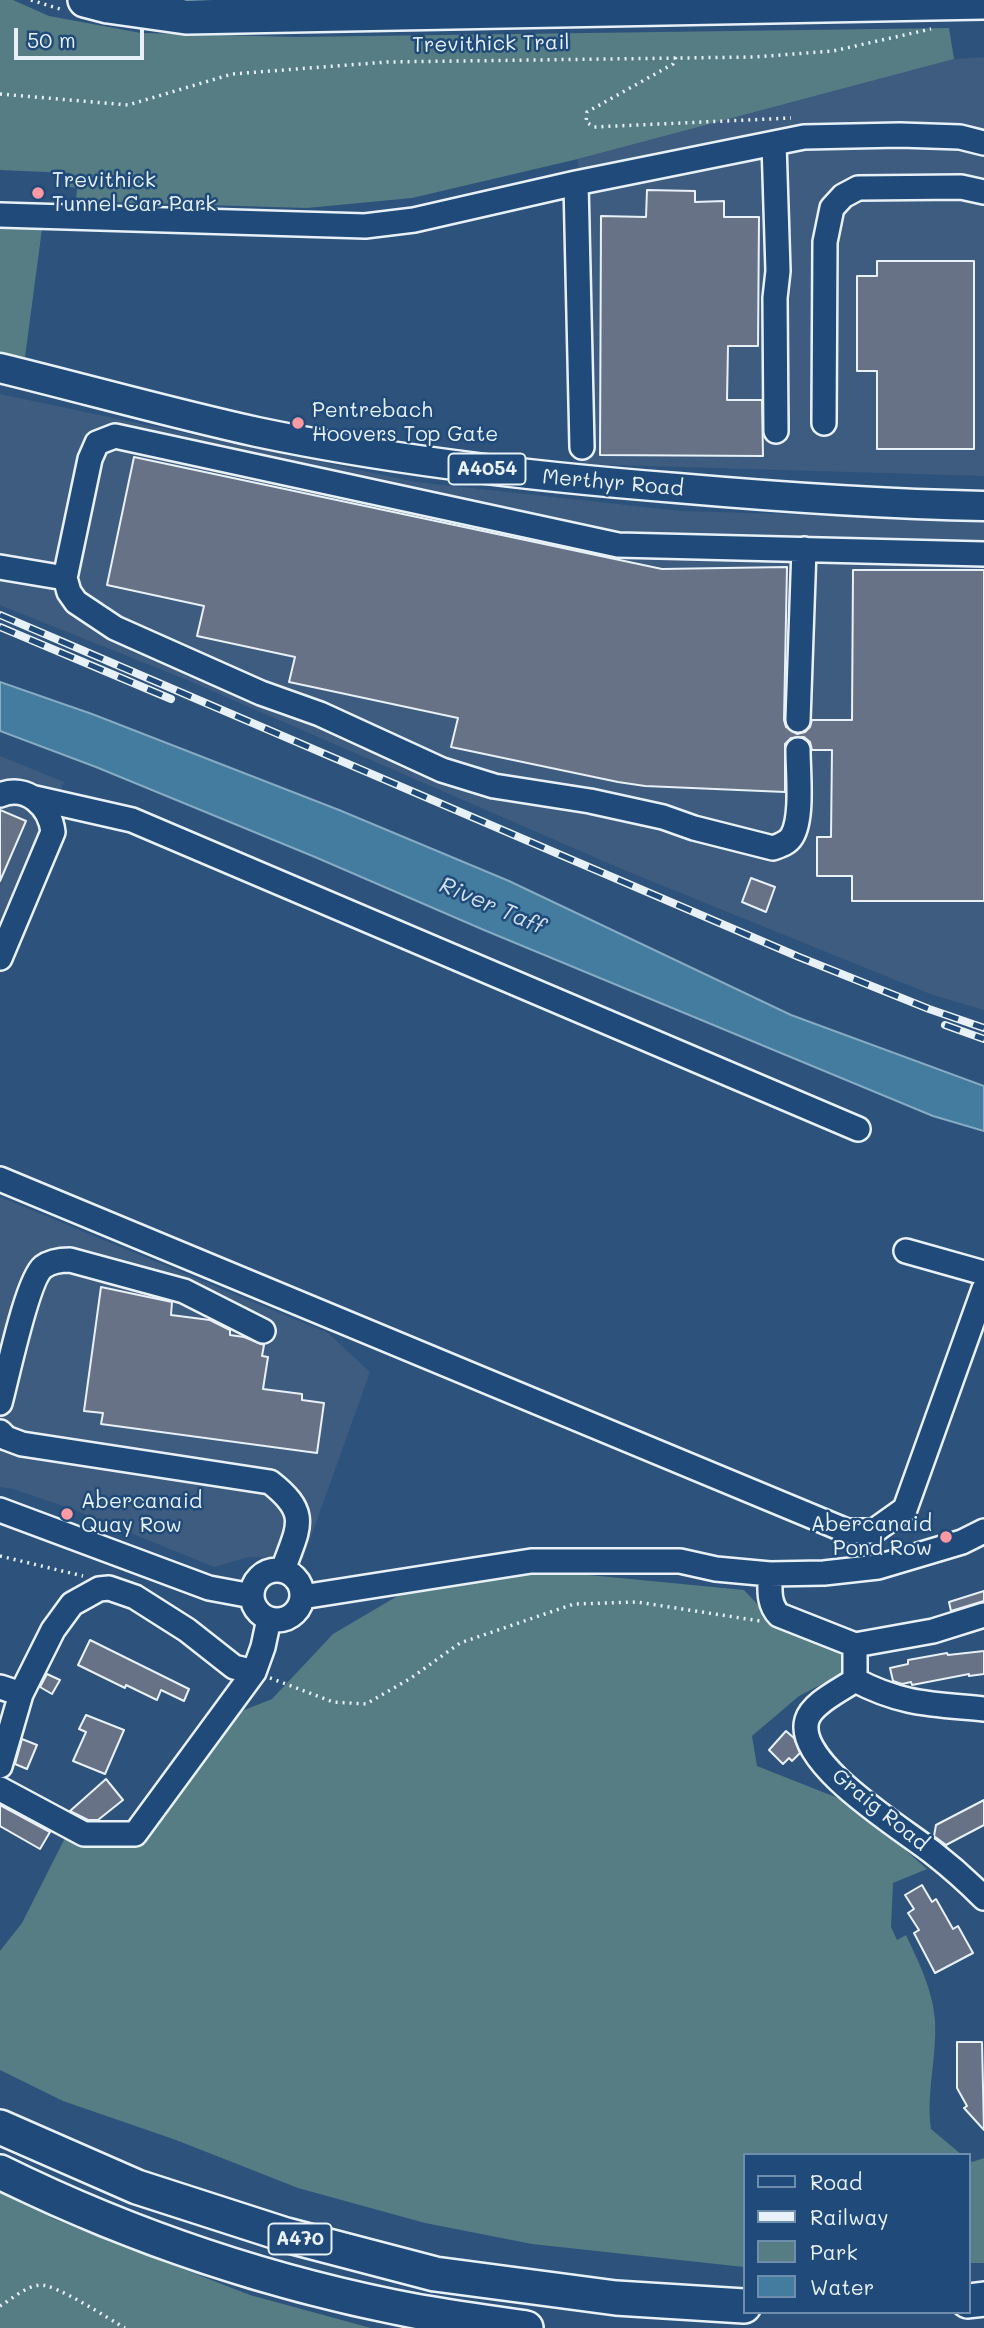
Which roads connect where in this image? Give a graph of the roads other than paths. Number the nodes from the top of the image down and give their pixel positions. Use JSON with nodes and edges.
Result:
{"nodes":[{"id":1,"x":85,"y":0,"type":"edge"},
{"id":2,"x":984,"y":2,"type":"edge"},
{"id":3,"x":774,"y":143,"type":"junction"},
{"id":4,"x":984,"y":143,"type":"edge"},
{"id":5,"x":576,"y":183,"type":"junction"},
{"id":6,"x":984,"y":192,"type":"edge"},
{"id":7,"x":0,"y":215,"type":"edge"},
{"id":8,"x":0,"y":368,"type":"edge"},
{"id":9,"x":824,"y":422,"type":"dead end"},
{"id":10,"x":776,"y":431,"type":"dead end"},
{"id":11,"x":582,"y":447,"type":"dead end"},
{"id":12,"x":984,"y":506,"type":"edge"},
{"id":13,"x":804,"y":550,"type":"junction"},
{"id":14,"x":984,"y":554,"type":"edge"},
{"id":15,"x":0,"y":567,"type":"edge"},
{"id":16,"x":65,"y":578,"type":"junction"},
{"id":17,"x":798,"y":720,"type":"dead end"},
{"id":18,"x":798,"y":750,"type":"dead end"},
{"id":19,"x":0,"y":795,"type":"edge"},
{"id":20,"x":35,"y":798,"type":"junction"},
{"id":21,"x":0,"y":958,"type":"edge"},
{"id":22,"x":858,"y":1129,"type":"dead end"},
{"id":23,"x":0,"y":1179,"type":"edge"},
{"id":24,"x":906,"y":1251,"type":"dead end"},
{"id":25,"x":984,"y":1273,"type":"edge"},
{"id":26,"x":984,"y":1289,"type":"edge"},
{"id":27,"x":263,"y":1331,"type":"dead end"},
{"id":28,"x":0,"y":1403,"type":"edge"},
{"id":29,"x":0,"y":1432,"type":"edge"},
{"id":30,"x":0,"y":1510,"type":"edge"},
{"id":31,"x":984,"y":1531,"type":"edge"},
{"id":32,"x":283,"y":1570,"type":"junction"},
{"id":33,"x":770,"y":1574,"type":"junction"},
{"id":34,"x":252,"y":1596,"type":"junction"},
{"id":35,"x":302,"y":1597,"type":"junction"},
{"id":36,"x":984,"y":1615,"type":"edge"},
{"id":37,"x":269,"y":1619,"type":"junction"},
{"id":38,"x":855,"y":1645,"type":"junction"},
{"id":39,"x":254,"y":1672,"type":"junction"},
{"id":40,"x":855,"y":1680,"type":"junction"},
{"id":41,"x":11,"y":1690,"type":"edge"},
{"id":42,"x":984,"y":1709,"type":"edge"},
{"id":43,"x":0,"y":1766,"type":"edge"},
{"id":44,"x":0,"y":1789,"type":"edge"},
{"id":45,"x":980,"y":1885,"type":"edge"},
{"id":46,"x":0,"y":2127,"type":"edge"},
{"id":47,"x":0,"y":2172,"type":"edge"},
{"id":48,"x":743,"y":2306,"type":"edge"},
{"id":49,"x":526,"y":2328,"type":"edge"}],
"edges":[{"from":1,"to":2,"type":"highway"},
{"from":3,"to":4,"type":"street"},
{"from":3,"to":5,"type":"street"},
{"from":3,"to":10,"type":"street"},
{"from":5,"to":7,"type":"street"},
{"from":5,"to":11,"type":"street"},
{"from":6,"to":9,"type":"street"},
{"from":8,"to":12,"type":"main road","name":"Merthyr Road","number":"A4054"},
{"from":13,"to":14,"type":"street"},
{"from":13,"to":16,"type":"street"},
{"from":13,"to":17,"type":"street"},
{"from":15,"to":16,"type":"street"},
{"from":16,"to":18,"type":"street"},
{"from":19,"to":20,"type":"street"},
{"from":20,"to":21,"type":"street"},
{"from":20,"to":22,"type":"street"},
{"from":23,"to":26,"type":"street"},
{"from":24,"to":25,"type":"street"},
{"from":27,"to":28,"type":"street"},
{"from":29,"to":32,"type":"street"},
{"from":30,"to":34,"type":"street"},
{"from":31,"to":33,"type":"street"},
{"from":32,"to":34,"type":"street"},
{"from":32,"to":35,"type":"street"},
{"from":33,"to":35,"type":"street"},
{"from":33,"to":38,"type":"street"},
{"from":34,"to":37,"type":"street"},
{"from":35,"to":37,"type":"street"},
{"from":36,"to":38,"type":"street"},
{"from":37,"to":39,"type":"street"},
{"from":38,"to":40,"type":"street"},
{"from":39,"to":41,"type":"street"},
{"from":39,"to":44,"type":"street"},
{"from":40,"to":42,"type":"street"},
{"from":40,"to":45,"type":"street","name":"Graig Road"},
{"from":41,"to":43,"type":"street"},
{"from":46,"to":48,"type":"highway","number":"A470"},
{"from":47,"to":49,"type":"highway","number":"A470"}]}
